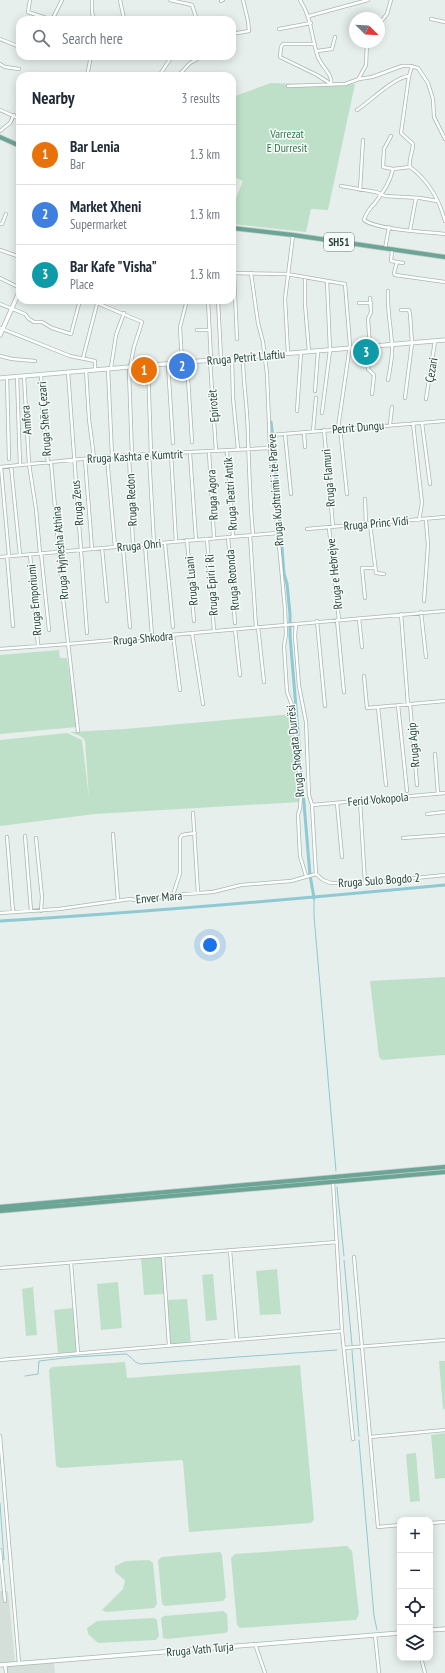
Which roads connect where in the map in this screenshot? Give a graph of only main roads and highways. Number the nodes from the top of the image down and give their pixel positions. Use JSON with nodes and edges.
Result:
{"nodes":[{"id":1,"x":0,"y":137,"type":"edge"},
{"id":2,"x":16,"y":144,"type":"edge"},
{"id":3,"x":236,"y":228,"type":"edge"},
{"id":4,"x":445,"y":257,"type":"edge"},
{"id":5,"x":445,"y":1167,"type":"edge"},
{"id":6,"x":445,"y":1172,"type":"edge"},
{"id":7,"x":0,"y":1207,"type":"edge"},
{"id":8,"x":0,"y":1211,"type":"edge"}],
"edges":[{"from":1,"to":2,"type":"main road"},
{"from":3,"to":4,"type":"main road","number":"SH51"},
{"from":5,"to":7,"type":"main road"},
{"from":6,"to":8,"type":"main road"}]}
